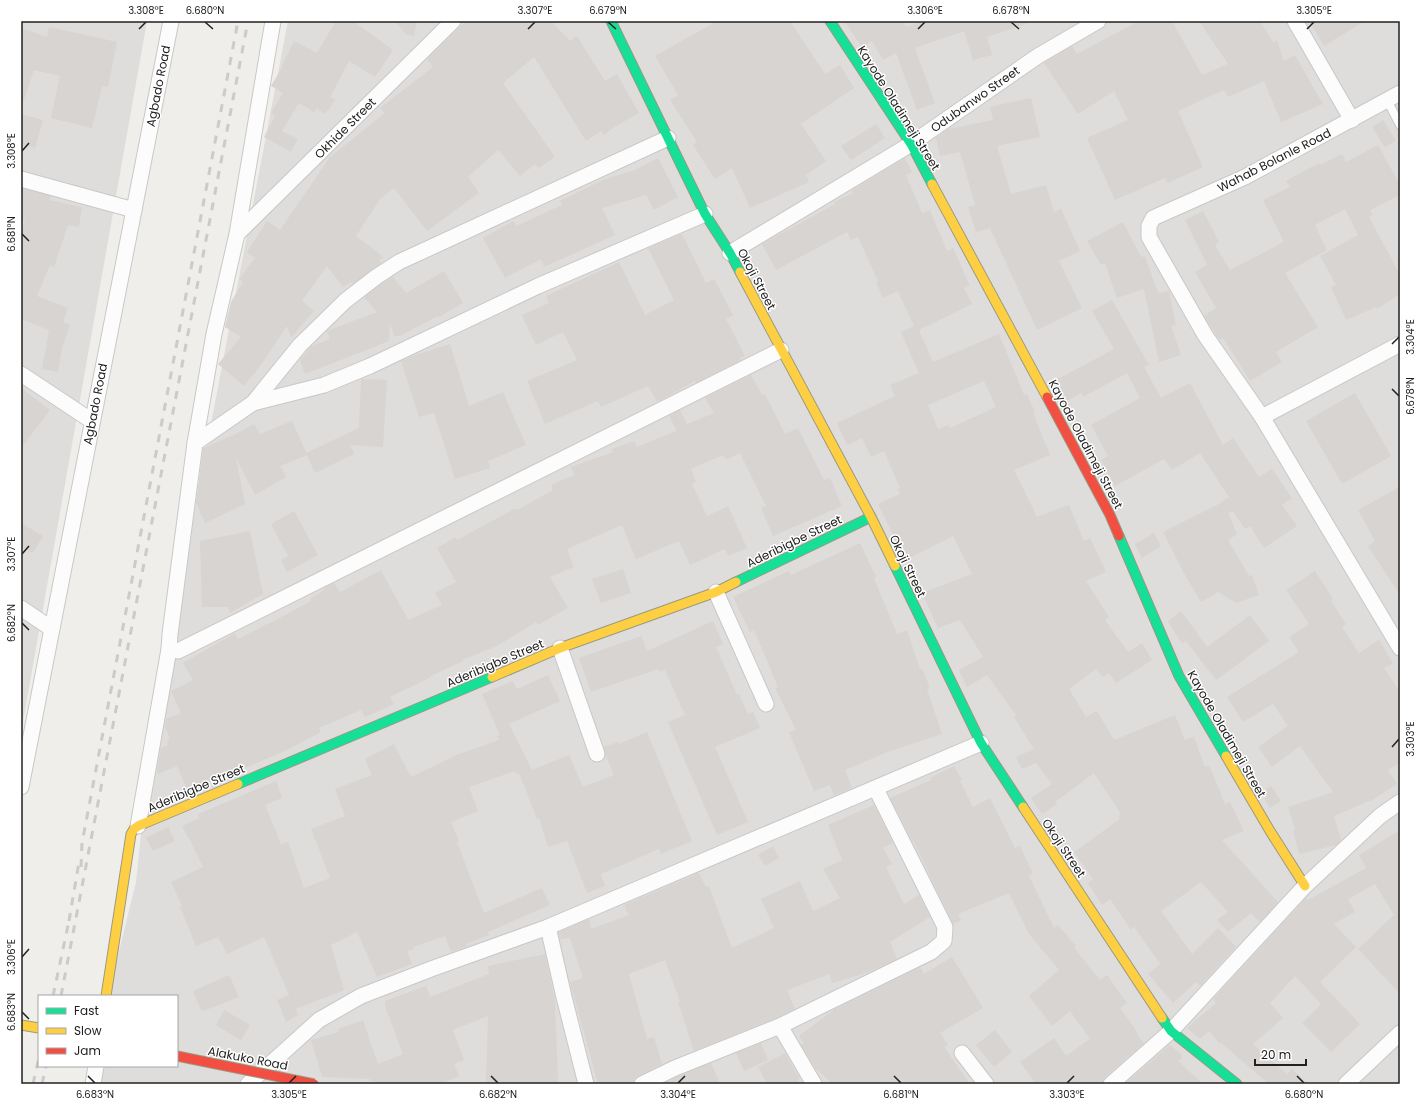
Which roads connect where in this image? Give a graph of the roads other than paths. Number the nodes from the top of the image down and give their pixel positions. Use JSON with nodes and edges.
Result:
{"nodes":[{"id":1,"x":171,"y":21,"type":"edge"},
{"id":2,"x":273,"y":21,"type":"edge"},
{"id":3,"x":453,"y":21,"type":"edge"},
{"id":4,"x":611,"y":21,"type":"edge"},
{"id":5,"x":830,"y":21,"type":"edge"},
{"id":6,"x":1098,"y":21,"type":"edge"},
{"id":7,"x":1295,"y":21,"type":"edge"},
{"id":8,"x":1400,"y":93,"type":"edge"},
{"id":9,"x":1386,"y":100,"type":"junction"},
{"id":10,"x":1352,"y":120,"type":"junction"},
{"id":11,"x":1400,"y":125,"type":"edge"},
{"id":12,"x":668,"y":138,"type":"junction"},
{"id":13,"x":911,"y":144,"type":"junction"},
{"id":14,"x":21,"y":179,"type":"edge"},
{"id":15,"x":134,"y":210,"type":"junction"},
{"id":16,"x":706,"y":214,"type":"junction"},
{"id":17,"x":237,"y":234,"type":"junction"},
{"id":18,"x":730,"y":253,"type":"junction"},
{"id":19,"x":1400,"y":344,"type":"edge"},
{"id":20,"x":782,"y":350,"type":"junction"},
{"id":21,"x":21,"y":374,"type":"edge"},
{"id":22,"x":253,"y":403,"type":"junction"},
{"id":23,"x":1262,"y":417,"type":"junction"},
{"id":24,"x":92,"y":421,"type":"junction"},
{"id":25,"x":194,"y":444,"type":"junction"},
{"id":26,"x":871,"y":517,"type":"junction"},
{"id":27,"x":716,"y":592,"type":"junction"},
{"id":28,"x":21,"y":608,"type":"edge"},
{"id":29,"x":52,"y":629,"type":"junction"},
{"id":30,"x":560,"y":648,"type":"junction"},
{"id":31,"x":1400,"y":648,"type":"edge"},
{"id":32,"x":169,"y":649,"type":"junction"},
{"id":33,"x":766,"y":704,"type":"dead end"},
{"id":34,"x":980,"y":743,"type":"junction"},
{"id":35,"x":597,"y":754,"type":"dead end"},
{"id":36,"x":21,"y":787,"type":"edge"},
{"id":37,"x":876,"y":789,"type":"junction"},
{"id":38,"x":1400,"y":802,"type":"edge"},
{"id":39,"x":135,"y":830,"type":"junction"},
{"id":40,"x":1305,"y":886,"type":"junction"},
{"id":41,"x":548,"y":927,"type":"junction"},
{"id":42,"x":106,"y":995,"type":"edge"},
{"id":43,"x":21,"y":1025,"type":"edge"},
{"id":44,"x":780,"y":1026,"type":"junction"},
{"id":45,"x":38,"y":1028,"type":"edge"},
{"id":46,"x":1171,"y":1031,"type":"junction"},
{"id":47,"x":1400,"y":1033,"type":"edge"},
{"id":48,"x":962,"y":1053,"type":"dead end"},
{"id":49,"x":178,"y":1056,"type":"edge"},
{"id":50,"x":96,"y":1067,"type":"edge"},
{"id":51,"x":93,"y":1084,"type":"edge"},
{"id":52,"x":248,"y":1084,"type":"edge"},
{"id":53,"x":314,"y":1084,"type":"edge"},
{"id":54,"x":586,"y":1084,"type":"edge"},
{"id":55,"x":642,"y":1084,"type":"edge"},
{"id":56,"x":814,"y":1084,"type":"edge"},
{"id":57,"x":986,"y":1084,"type":"edge"},
{"id":58,"x":1111,"y":1084,"type":"edge"},
{"id":59,"x":1237,"y":1084,"type":"edge"},
{"id":60,"x":1346,"y":1084,"type":"edge"}],
"edges":[{"from":1,"to":15,"type":"street","name":"Agbado Road"},
{"from":2,"to":17,"type":"street"},
{"from":3,"to":17,"type":"street","name":"Okhide Street"},
{"from":4,"to":12,"type":"street","name":"Okoji Street"},
{"from":5,"to":13,"type":"street","name":"Kayode Oladimeji Street"},
{"from":6,"to":13,"type":"street","name":"Odubanwo Street"},
{"from":7,"to":10,"type":"street"},
{"from":8,"to":9,"type":"street","name":"Wahab Bolanle Road"},
{"from":9,"to":10,"type":"street","name":"Wahab Bolanle Road"},
{"from":9,"to":11,"type":"lane"},
{"from":10,"to":23,"type":"street","name":"Wahab Bolanle Road"},
{"from":12,"to":16,"type":"street","name":"Okoji Street"},
{"from":12,"to":22,"type":"street"},
{"from":13,"to":18,"type":"street","name":"Odubanwo Street"},
{"from":13,"to":40,"type":"street","name":"Kayode Oladimeji Street"},
{"from":14,"to":15,"type":"street"},
{"from":15,"to":24,"type":"street","name":"Agbado Road"},
{"from":16,"to":18,"type":"street","name":"Okoji Street"},
{"from":16,"to":22,"type":"street"},
{"from":17,"to":25,"type":"street"},
{"from":18,"to":20,"type":"street","name":"Okoji Street"},
{"from":19,"to":23,"type":"street"},
{"from":20,"to":26,"type":"street","name":"Okoji Street"},
{"from":20,"to":32,"type":"street"},
{"from":21,"to":24,"type":"street"},
{"from":22,"to":25,"type":"street"},
{"from":23,"to":31,"type":"street"},
{"from":24,"to":29,"type":"street","name":"Agbado Road"},
{"from":25,"to":32,"type":"street"},
{"from":26,"to":27,"type":"street","name":"Aderibigbe Street"},
{"from":26,"to":34,"type":"street","name":"Okoji Street"},
{"from":27,"to":30,"type":"street","name":"Aderibigbe Street"},
{"from":27,"to":33,"type":"street"},
{"from":28,"to":29,"type":"street"},
{"from":29,"to":36,"type":"street","name":"Agbado Road"},
{"from":30,"to":35,"type":"street"},
{"from":30,"to":39,"type":"street","name":"Aderibigbe Street"},
{"from":32,"to":39,"type":"street"},
{"from":34,"to":37,"type":"street"},
{"from":34,"to":46,"type":"street","name":"Okoji Street"},
{"from":37,"to":41,"type":"street"},
{"from":37,"to":44,"type":"street"},
{"from":38,"to":40,"type":"street"},
{"from":39,"to":42,"type":"street"},
{"from":40,"to":46,"type":"street"},
{"from":41,"to":52,"type":"street"},
{"from":41,"to":54,"type":"street"},
{"from":43,"to":45,"type":"street"},
{"from":44,"to":55,"type":"street"},
{"from":44,"to":56,"type":"street"},
{"from":46,"to":58,"type":"street"},
{"from":46,"to":59,"type":"street","name":"Okoji Street"},
{"from":47,"to":60,"type":"street"},
{"from":48,"to":57,"type":"street"},
{"from":49,"to":53,"type":"street","name":"Alakuko Road","bridge":true},
{"from":50,"to":51,"type":"street"}]}
